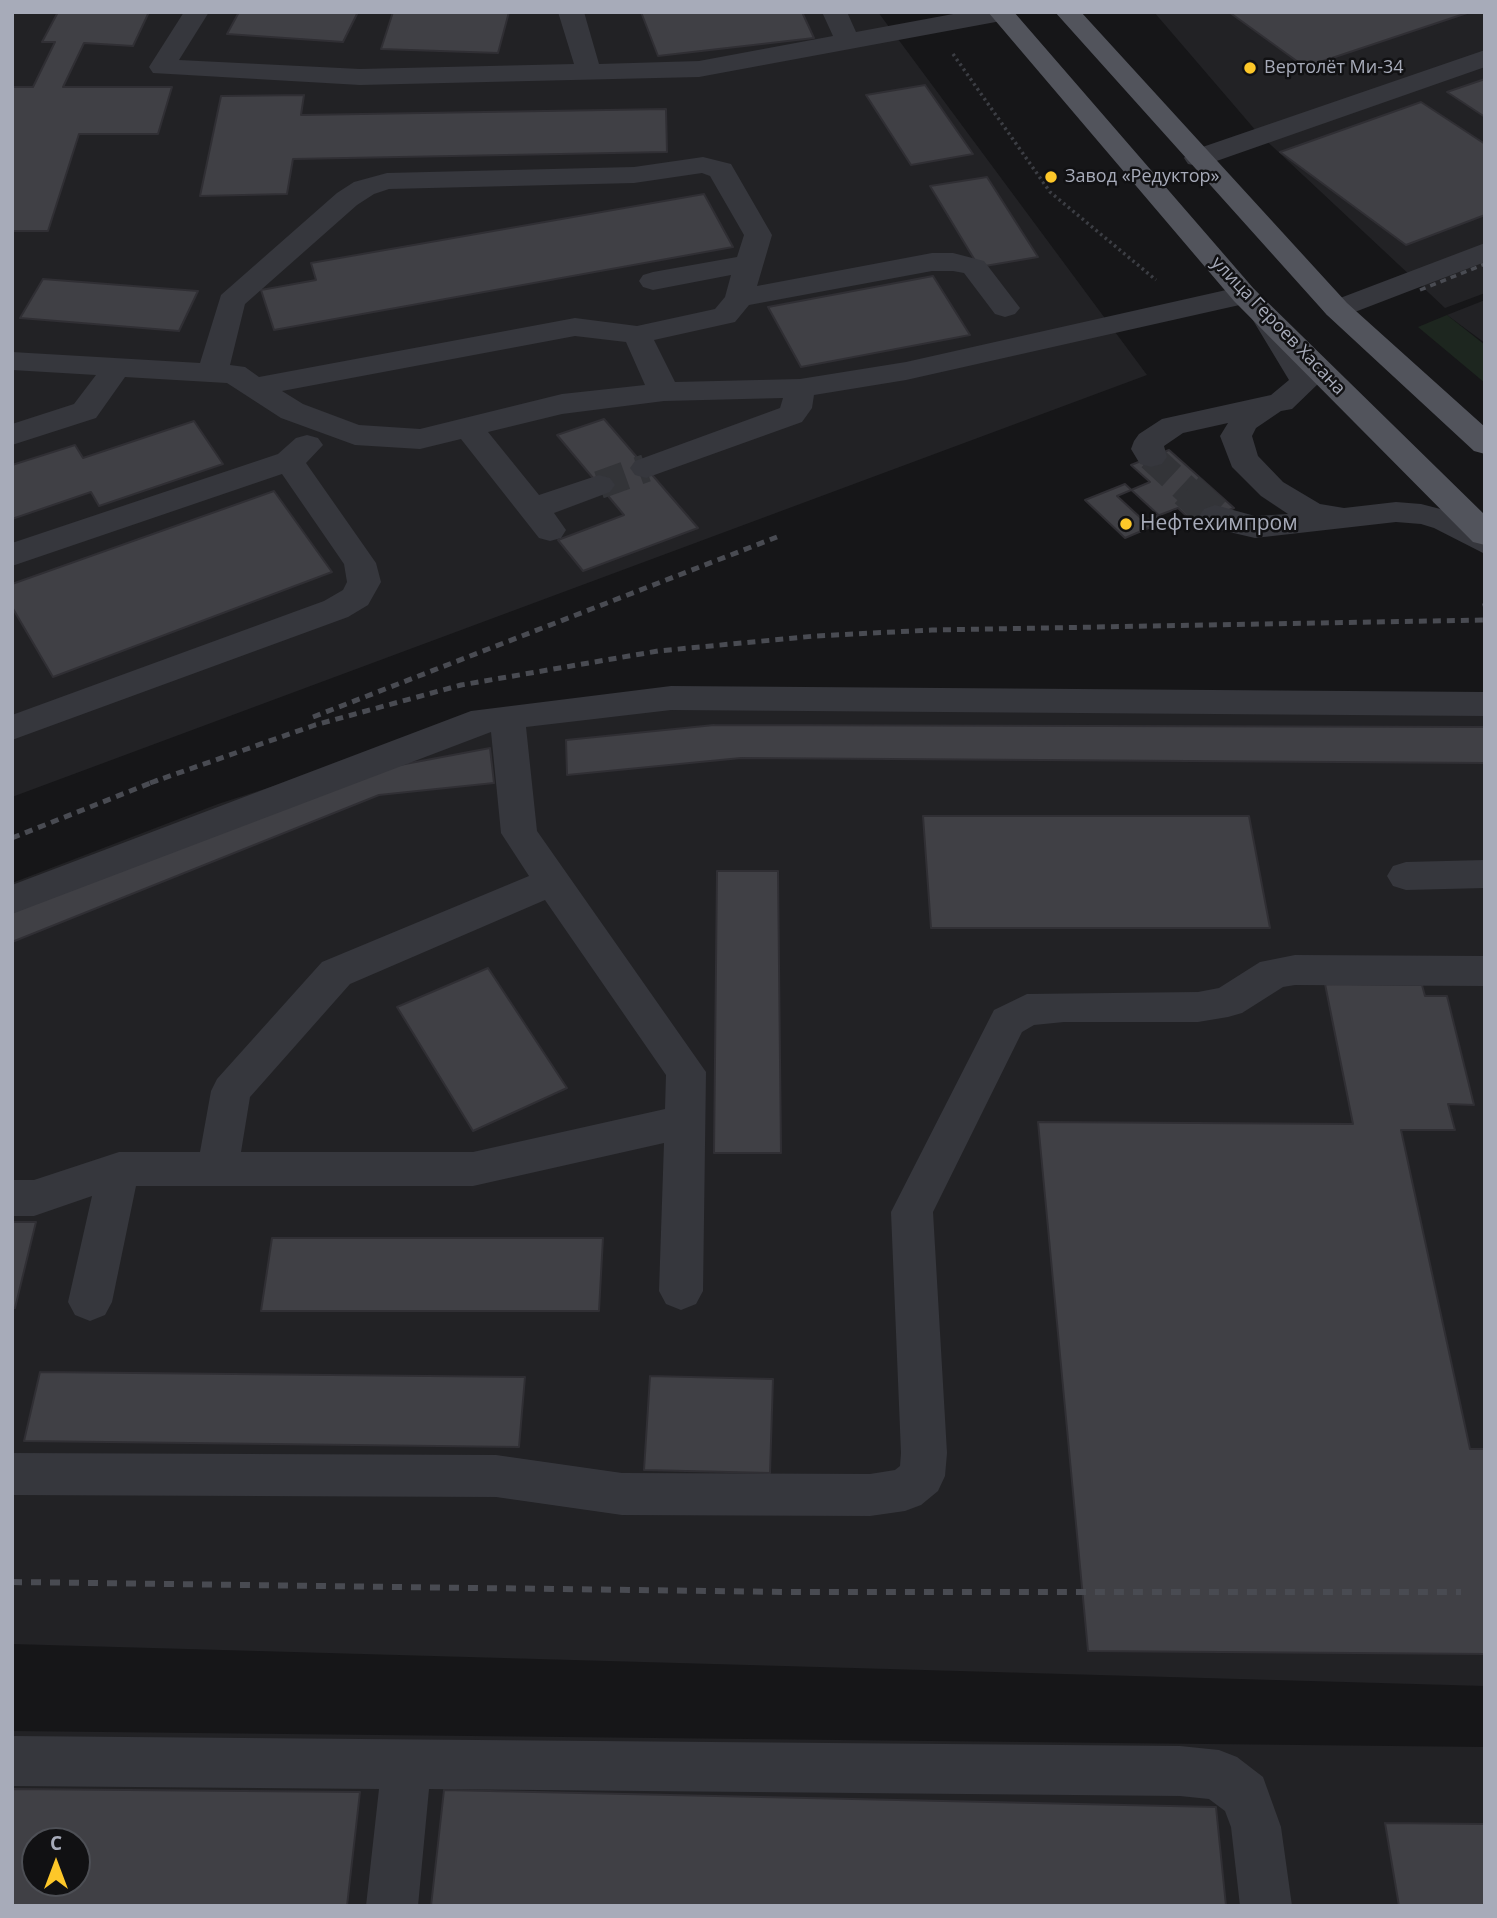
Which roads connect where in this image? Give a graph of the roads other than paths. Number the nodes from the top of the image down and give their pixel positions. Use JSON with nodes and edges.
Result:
{"nodes":[{"id":1,"x":197,"y":12,"type":"edge"},
{"id":2,"x":571,"y":12,"type":"edge"},
{"id":3,"x":834,"y":12,"type":"edge"},
{"id":4,"x":1000,"y":12,"type":"edge"},
{"id":5,"x":1068,"y":12,"type":"edge"},
{"id":6,"x":848,"y":41,"type":"junction"},
{"id":7,"x":1485,"y":58,"type":"edge"},
{"id":8,"x":589,"y":72,"type":"junction"},
{"id":9,"x":1198,"y":158,"type":"junction"},
{"id":10,"x":1485,"y":252,"type":"edge"},
{"id":11,"x":750,"y":263,"type":"junction"},
{"id":12,"x":653,"y":281,"type":"dead end"},
{"id":13,"x":1244,"y":295,"type":"junction"},
{"id":14,"x":739,"y":299,"type":"junction"},
{"id":15,"x":1005,"y":308,"type":"dead end"},
{"id":16,"x":1336,"y":309,"type":"junction"},
{"id":17,"x":1266,"y":317,"type":"junction"},
{"id":18,"x":637,"y":335,"type":"junction"},
{"id":19,"x":12,"y":361,"type":"edge"},
{"id":20,"x":117,"y":367,"type":"junction"},
{"id":21,"x":213,"y":373,"type":"junction"},
{"id":22,"x":254,"y":387,"type":"junction"},
{"id":23,"x":800,"y":388,"type":"junction"},
{"id":24,"x":664,"y":392,"type":"junction"},
{"id":25,"x":1270,"y":405,"type":"junction"},
{"id":26,"x":329,"y":425,"type":"junction"},
{"id":27,"x":468,"y":427,"type":"junction"},
{"id":28,"x":12,"y":435,"type":"edge"},
{"id":29,"x":1485,"y":444,"type":"edge"},
{"id":30,"x":1151,"y":457,"type":"dead end"},
{"id":31,"x":289,"y":461,"type":"junction"},
{"id":32,"x":646,"y":468,"type":"tunnel mouth"},
{"id":33,"x":598,"y":485,"type":"tunnel mouth"},
{"id":34,"x":1384,"y":513,"type":"junction"},
{"id":35,"x":1215,"y":516,"type":"tunnel mouth"},
{"id":36,"x":1485,"y":534,"type":"edge"},
{"id":37,"x":1485,"y":543,"type":"edge"},
{"id":38,"x":12,"y":555,"type":"edge"},
{"id":39,"x":1485,"y":704,"type":"edge"},
{"id":40,"x":507,"y":717,"type":"junction"},
{"id":41,"x":12,"y":728,"type":"edge"},
{"id":42,"x":1485,"y":874,"type":"edge"},
{"id":43,"x":1406,"y":876,"type":"dead end"},
{"id":44,"x":553,"y":881,"type":"junction"},
{"id":45,"x":12,"y":900,"type":"edge"},
{"id":46,"x":1485,"y":971,"type":"edge"},
{"id":47,"x":685,"y":1121,"type":"junction"},
{"id":48,"x":119,"y":1169,"type":"junction"},
{"id":49,"x":217,"y":1169,"type":"junction"},
{"id":50,"x":12,"y":1198,"type":"edge"},
{"id":51,"x":681,"y":1292,"type":"dead end"},
{"id":52,"x":90,"y":1302,"type":"dead end"},
{"id":53,"x":12,"y":1474,"type":"edge"},
{"id":54,"x":12,"y":1761,"type":"edge"},
{"id":55,"x":407,"y":1764,"type":"junction"},
{"id":56,"x":393,"y":1906,"type":"edge"},
{"id":57,"x":1266,"y":1906,"type":"edge"}],
"edges":[{"from":1,"to":8,"type":"lane"},
{"from":2,"to":8,"type":"lane"},
{"from":3,"to":6,"type":"lane"},
{"from":4,"to":6,"type":"lane"},
{"from":4,"to":13,"type":"main road","name":"улица Героев Хасана"},
{"from":5,"to":9,"type":"main road"},
{"from":6,"to":8,"type":"lane"},
{"from":7,"to":9,"type":"lane"},
{"from":9,"to":16,"type":"main road"},
{"from":10,"to":16,"type":"lane"},
{"from":11,"to":12,"type":"lane"},
{"from":11,"to":14,"type":"lane"},
{"from":11,"to":21,"type":"lane"},
{"from":13,"to":17,"type":"main road","name":"улица Героев Хасана"},
{"from":13,"to":23,"type":"lane"},
{"from":14,"to":15,"type":"lane"},
{"from":14,"to":18,"type":"lane"},
{"from":16,"to":29,"type":"main road"},
{"from":17,"to":25,"type":"lane"},
{"from":17,"to":36,"type":"main road","name":"улица Героев Хасана"},
{"from":18,"to":22,"type":"lane"},
{"from":18,"to":24,"type":"lane"},
{"from":19,"to":20,"type":"lane"},
{"from":20,"to":21,"type":"lane"},
{"from":20,"to":28,"type":"lane"},
{"from":21,"to":22,"type":"lane"},
{"from":22,"to":26,"type":"lane"},
{"from":23,"to":24,"type":"lane"},
{"from":23,"to":32,"type":"lane"},
{"from":24,"to":27,"type":"lane"},
{"from":25,"to":30,"type":"lane"},
{"from":25,"to":34,"type":"lane"},
{"from":26,"to":27,"type":"lane"},
{"from":26,"to":31,"type":"lane"},
{"from":27,"to":33,"type":"lane"},
{"from":31,"to":38,"type":"lane"},
{"from":31,"to":41,"type":"lane"},
{"from":34,"to":35,"type":"lane"},
{"from":34,"to":37,"type":"lane"},
{"from":39,"to":40,"type":"lane"},
{"from":40,"to":44,"type":"lane"},
{"from":40,"to":45,"type":"lane"},
{"from":42,"to":43,"type":"lane"},
{"from":44,"to":47,"type":"lane"},
{"from":44,"to":49,"type":"lane"},
{"from":46,"to":53,"type":"lane"},
{"from":47,"to":49,"type":"lane"},
{"from":47,"to":51,"type":"lane"},
{"from":48,"to":49,"type":"lane"},
{"from":48,"to":50,"type":"lane"},
{"from":48,"to":52,"type":"lane"},
{"from":54,"to":55,"type":"lane"},
{"from":55,"to":56,"type":"lane"},
{"from":55,"to":57,"type":"lane"}]}
